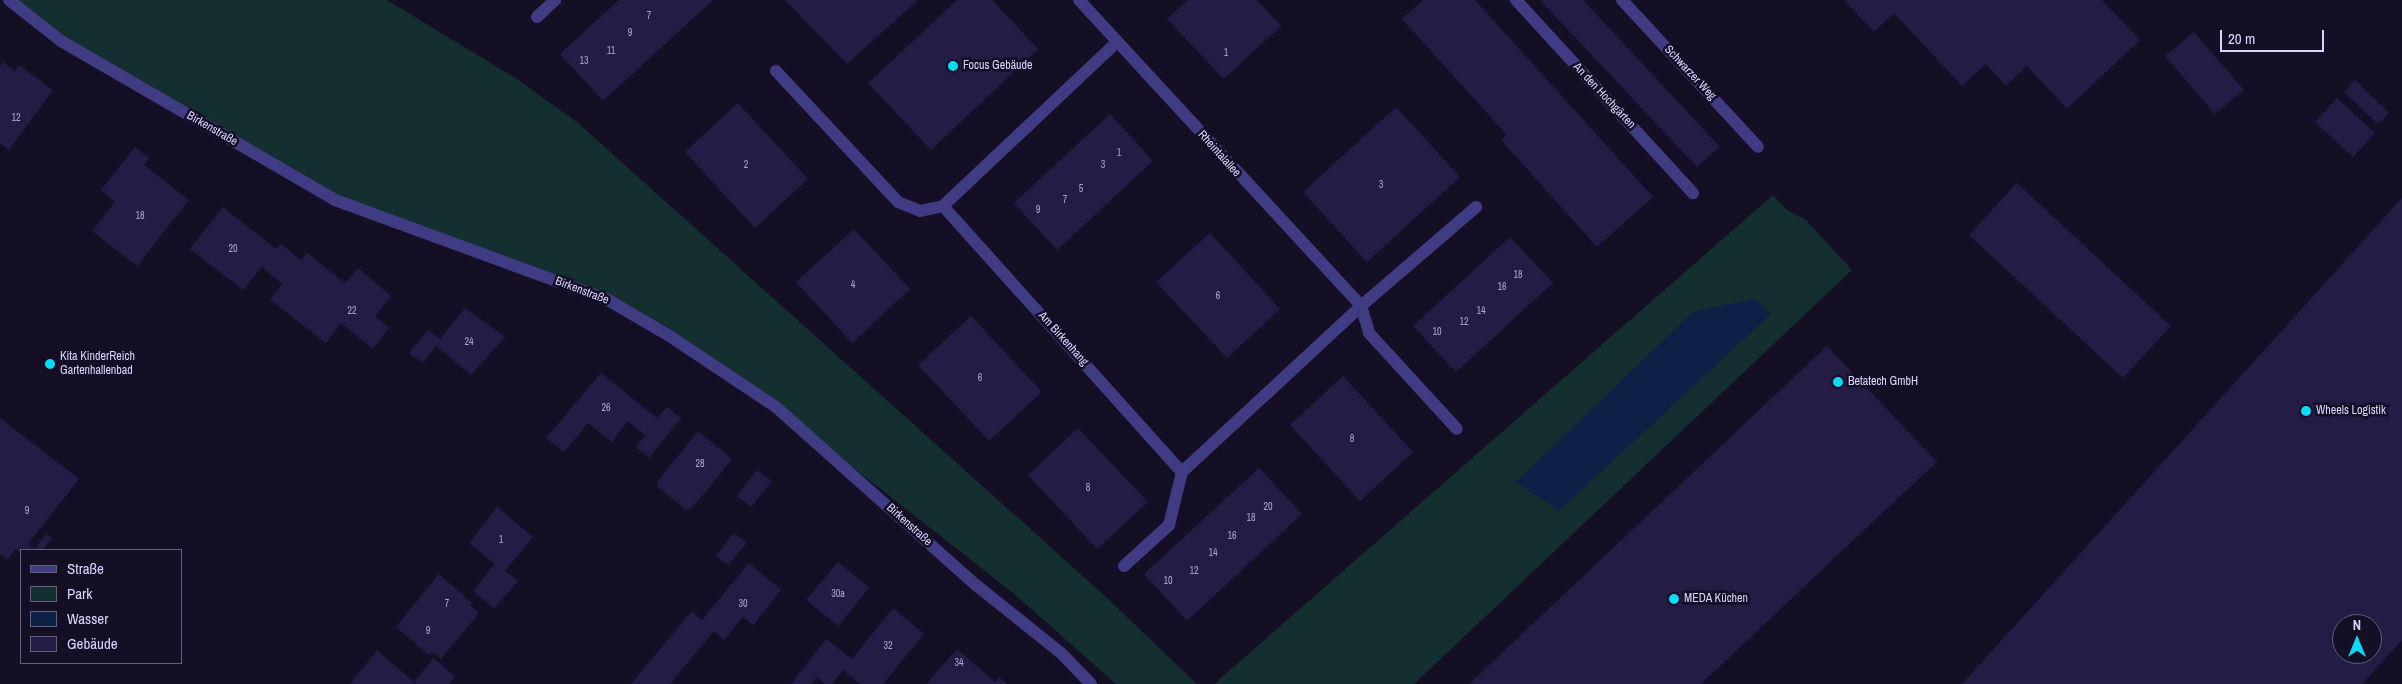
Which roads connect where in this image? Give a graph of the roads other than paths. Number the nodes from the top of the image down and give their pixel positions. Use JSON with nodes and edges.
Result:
{"nodes":[{"id":1,"x":8,"y":0,"type":"edge"},
{"id":2,"x":555,"y":0,"type":"edge"},
{"id":3,"x":1079,"y":0,"type":"edge"},
{"id":4,"x":1516,"y":0,"type":"edge"},
{"id":5,"x":1622,"y":0,"type":"edge"},
{"id":6,"x":537,"y":17,"type":"dead end"},
{"id":7,"x":1117,"y":42,"type":"junction"},
{"id":8,"x":776,"y":70,"type":"dead end"},
{"id":9,"x":1758,"y":147,"type":"dead end"},
{"id":10,"x":1693,"y":193,"type":"dead end"},
{"id":11,"x":943,"y":206,"type":"junction"},
{"id":12,"x":1476,"y":207,"type":"dead end"},
{"id":13,"x":1361,"y":306,"type":"junction"},
{"id":14,"x":1457,"y":429,"type":"dead end"},
{"id":15,"x":1182,"y":472,"type":"junction"},
{"id":16,"x":1124,"y":566,"type":"dead end"},
{"id":17,"x":1091,"y":684,"type":"edge"}],
"edges":[{"from":1,"to":17,"type":"street","name":"Birkenstraße"},
{"from":2,"to":6,"type":"street"},
{"from":3,"to":7,"type":"street","name":"Rheintalallee"},
{"from":4,"to":10,"type":"street","name":"An den Hochgärten"},
{"from":5,"to":9,"type":"street","name":"Schwarzer Weg"},
{"from":7,"to":11,"type":"street"},
{"from":7,"to":13,"type":"street","name":"Rheintalallee"},
{"from":8,"to":11,"type":"street"},
{"from":11,"to":15,"type":"street","name":"Am Birkenhang"},
{"from":12,"to":13,"type":"street"},
{"from":13,"to":14,"type":"street","name":"Rheintalallee"},
{"from":13,"to":15,"type":"street"},
{"from":15,"to":16,"type":"street"}]}
